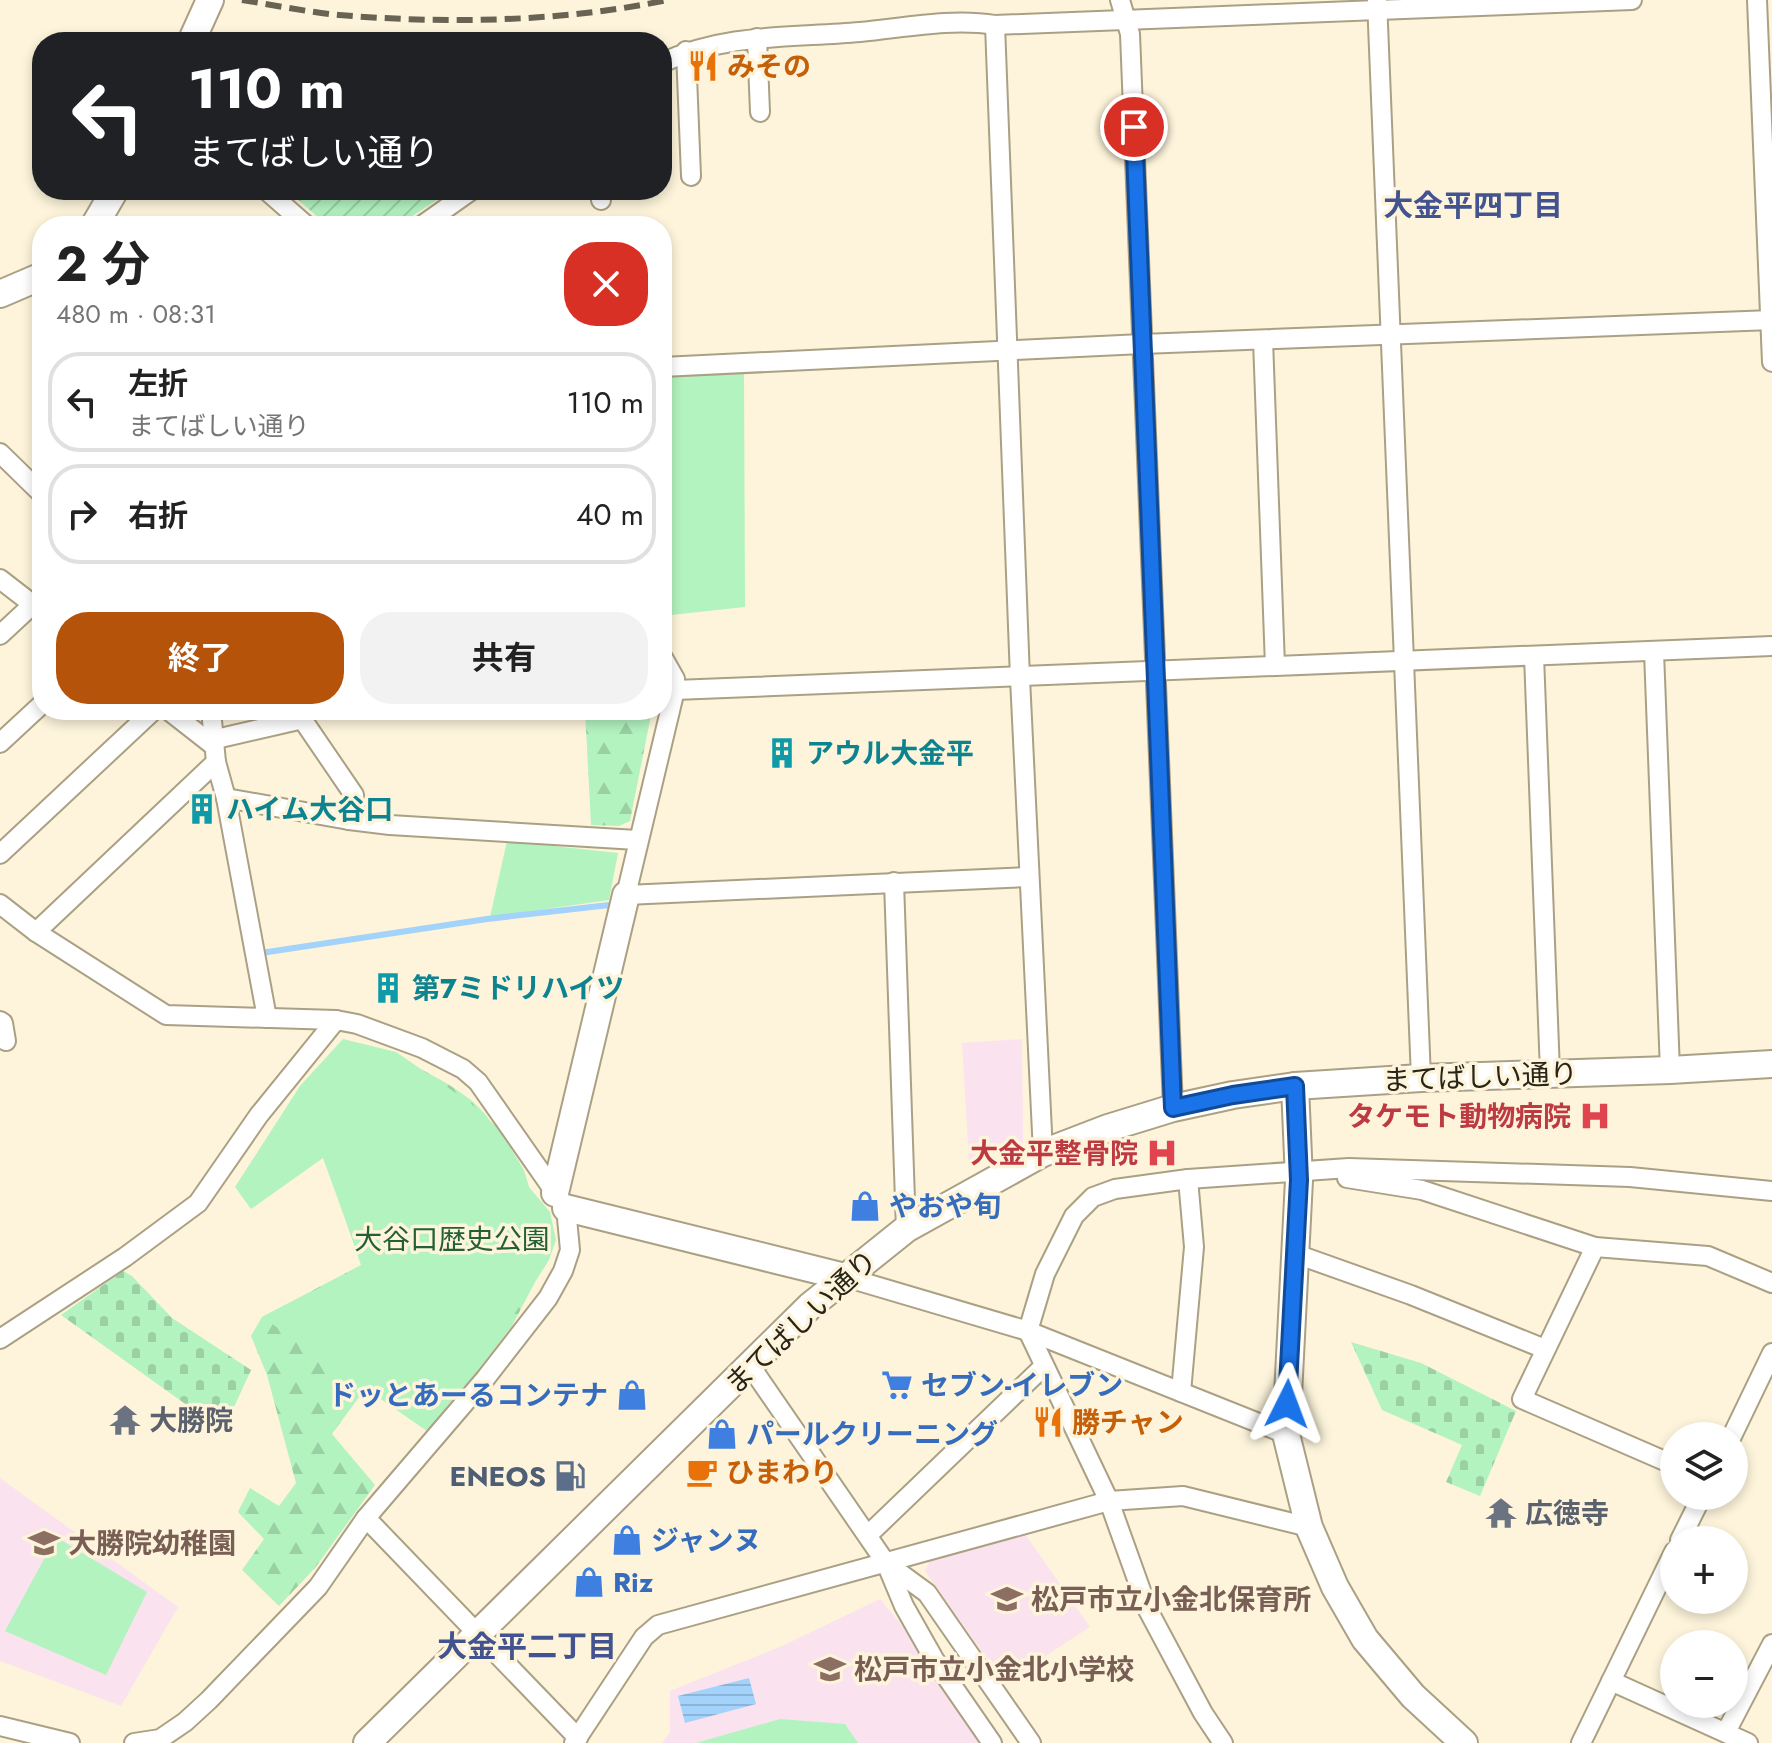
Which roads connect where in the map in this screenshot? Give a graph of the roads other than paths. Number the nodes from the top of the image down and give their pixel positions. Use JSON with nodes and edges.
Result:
{"nodes":[{"id":1,"x":210,"y":0,"type":"edge"},
{"id":2,"x":1120,"y":0,"type":"edge"},
{"id":3,"x":1632,"y":0,"type":"edge"},
{"id":4,"x":1757,"y":0,"type":"edge"},
{"id":5,"x":1378,"y":5,"type":"edge"},
{"id":6,"x":1125,"y":20,"type":"junction"},
{"id":7,"x":995,"y":25,"type":"junction"},
{"id":8,"x":196,"y":32,"type":"edge"},
{"id":9,"x":757,"y":38,"type":"junction"},
{"id":10,"x":686,"y":51,"type":"junction"},
{"id":11,"x":672,"y":58,"type":"edge"},
{"id":12,"x":760,"y":112,"type":"dead end"},
{"id":13,"x":691,"y":176,"type":"dead end"},
{"id":14,"x":277,"y":200,"type":"edge"},
{"id":15,"x":458,"y":200,"type":"edge"},
{"id":16,"x":296,"y":216,"type":"edge"},
{"id":17,"x":435,"y":216,"type":"edge"},
{"id":18,"x":32,"y":280,"type":"edge"},
{"id":19,"x":0,"y":294,"type":"edge"},
{"id":20,"x":1771,"y":320,"type":"edge"},
{"id":21,"x":1391,"y":335,"type":"junction"},
{"id":22,"x":1263,"y":340,"type":"junction"},
{"id":23,"x":1142,"y":344,"type":"junction"},
{"id":24,"x":1008,"y":350,"type":"junction"},
{"id":25,"x":1772,"y":362,"type":"edge"},
{"id":26,"x":672,"y":367,"type":"edge"},
{"id":27,"x":0,"y":453,"type":"edge"},
{"id":28,"x":32,"y":484,"type":"edge"},
{"id":29,"x":0,"y":579,"type":"edge"},
{"id":30,"x":32,"y":600,"type":"edge"},
{"id":31,"x":32,"y":610,"type":"edge"},
{"id":32,"x":0,"y":635,"type":"edge"},
{"id":33,"x":1772,"y":646,"type":"edge"},
{"id":34,"x":1654,"y":652,"type":"junction"},
{"id":35,"x":1534,"y":656,"type":"junction"},
{"id":36,"x":1404,"y":660,"type":"junction"},
{"id":37,"x":1275,"y":666,"type":"junction"},
{"id":38,"x":1155,"y":671,"type":"junction"},
{"id":39,"x":672,"y":674,"type":"edge"},
{"id":40,"x":1020,"y":678,"type":"junction"},
{"id":41,"x":675,"y":690,"type":"junction"},
{"id":42,"x":672,"y":702,"type":"edge"},
{"id":43,"x":32,"y":713,"type":"edge"},
{"id":44,"x":143,"y":720,"type":"edge"},
{"id":45,"x":180,"y":720,"type":"edge"},
{"id":46,"x":212,"y":720,"type":"edge"},
{"id":47,"x":288,"y":720,"type":"edge"},
{"id":48,"x":303,"y":720,"type":"edge"},
{"id":49,"x":667,"y":720,"type":"edge"},
{"id":50,"x":0,"y":743,"type":"edge"},
{"id":51,"x":215,"y":749,"type":"junction"},
{"id":52,"x":226,"y":798,"type":"junction"},
{"id":53,"x":349,"y":820,"type":"junction"},
{"id":54,"x":637,"y":840,"type":"junction"},
{"id":55,"x":0,"y":854,"type":"edge"},
{"id":56,"x":1029,"y":877,"type":"junction"},
{"id":57,"x":894,"y":882,"type":"junction"},
{"id":58,"x":626,"y":895,"type":"junction"},
{"id":59,"x":0,"y":904,"type":"edge"},
{"id":60,"x":36,"y":932,"type":"junction"},
{"id":61,"x":267,"y":1018,"type":"junction"},
{"id":62,"x":336,"y":1020,"type":"junction"},
{"id":63,"x":0,"y":1021,"type":"edge"},
{"id":64,"x":0,"y":1038,"type":"edge"},
{"id":65,"x":1772,"y":1064,"type":"edge"},
{"id":66,"x":1670,"y":1070,"type":"junction"},
{"id":67,"x":1550,"y":1073,"type":"junction"},
{"id":68,"x":1421,"y":1078,"type":"junction"},
{"id":69,"x":1295,"y":1086,"type":"junction"},
{"id":70,"x":1173,"y":1108,"type":"junction"},
{"id":71,"x":1043,"y":1153,"type":"junction"},
{"id":72,"x":1307,"y":1170,"type":"junction"},
{"id":73,"x":1188,"y":1179,"type":"junction"},
{"id":74,"x":1772,"y":1191,"type":"edge"},
{"id":75,"x":560,"y":1200,"type":"junction"},
{"id":76,"x":906,"y":1229,"type":"junction"},
{"id":77,"x":1595,"y":1247,"type":"junction"},
{"id":78,"x":1296,"y":1254,"type":"junction"},
{"id":79,"x":845,"y":1277,"type":"junction"},
{"id":80,"x":1772,"y":1283,"type":"edge"},
{"id":81,"x":1028,"y":1331,"type":"junction"},
{"id":82,"x":0,"y":1339,"type":"edge"},
{"id":83,"x":1545,"y":1349,"type":"junction"},
{"id":84,"x":1772,"y":1353,"type":"edge"},
{"id":85,"x":1044,"y":1366,"type":"junction"},
{"id":86,"x":751,"y":1367,"type":"junction"},
{"id":87,"x":1766,"y":1384,"type":"edge"},
{"id":88,"x":1181,"y":1392,"type":"junction"},
{"id":89,"x":1741,"y":1422,"type":"edge"},
{"id":90,"x":1286,"y":1434,"type":"junction"},
{"id":91,"x":1660,"y":1459,"type":"edge"},
{"id":92,"x":1109,"y":1501,"type":"junction"},
{"id":93,"x":366,"y":1518,"type":"junction"},
{"id":94,"x":1309,"y":1527,"type":"junction"},
{"id":95,"x":868,"y":1535,"type":"junction"},
{"id":96,"x":886,"y":1563,"type":"junction"},
{"id":97,"x":1660,"y":1581,"type":"edge"},
{"id":98,"x":477,"y":1634,"type":"junction"},
{"id":99,"x":1772,"y":1644,"type":"edge"},
{"id":100,"x":1611,"y":1681,"type":"junction"},
{"id":101,"x":0,"y":1726,"type":"edge"},
{"id":102,"x":1726,"y":1732,"type":"junction"},
{"id":103,"x":576,"y":1740,"type":"edge"},
{"id":104,"x":162,"y":1741,"type":"edge"},
{"id":105,"x":1456,"y":1741,"type":"edge"},
{"id":106,"x":70,"y":1743,"type":"edge"},
{"id":107,"x":134,"y":1743,"type":"edge"},
{"id":108,"x":367,"y":1743,"type":"edge"},
{"id":109,"x":992,"y":1743,"type":"edge"},
{"id":110,"x":1031,"y":1743,"type":"edge"},
{"id":111,"x":1223,"y":1743,"type":"edge"},
{"id":112,"x":1581,"y":1743,"type":"edge"},
{"id":113,"x":1748,"y":1743,"type":"edge"}],
"edges":[{"from":1,"to":8,"type":"street"},
{"from":2,"to":6,"type":"street"},
{"from":3,"to":5,"type":"street"},
{"from":4,"to":20,"type":"street"},
{"from":5,"to":6,"type":"street"},
{"from":5,"to":21,"type":"street"},
{"from":6,"to":7,"type":"street"},
{"from":6,"to":23,"type":"street"},
{"from":7,"to":9,"type":"street"},
{"from":7,"to":24,"type":"street"},
{"from":9,"to":10,"type":"street"},
{"from":9,"to":12,"type":"street"},
{"from":10,"to":11,"type":"street"},
{"from":10,"to":13,"type":"street"},
{"from":14,"to":16,"type":"street"},
{"from":15,"to":17,"type":"street"},
{"from":18,"to":19,"type":"street"},
{"from":20,"to":21,"type":"street"},
{"from":20,"to":25,"type":"street"},
{"from":21,"to":22,"type":"street"},
{"from":21,"to":36,"type":"street"},
{"from":22,"to":23,"type":"street"},
{"from":22,"to":37,"type":"street"},
{"from":23,"to":24,"type":"street"},
{"from":23,"to":38,"type":"street"},
{"from":24,"to":26,"type":"street"},
{"from":24,"to":40,"type":"street"},
{"from":27,"to":28,"type":"street"},
{"from":29,"to":30,"type":"street"},
{"from":31,"to":32,"type":"street"},
{"from":33,"to":34,"type":"street"},
{"from":34,"to":35,"type":"street"},
{"from":34,"to":66,"type":"street"},
{"from":35,"to":36,"type":"street"},
{"from":35,"to":67,"type":"street"},
{"from":36,"to":37,"type":"street"},
{"from":36,"to":68,"type":"street"},
{"from":37,"to":38,"type":"street"},
{"from":38,"to":40,"type":"street"},
{"from":38,"to":70,"type":"street"},
{"from":39,"to":41,"type":"street"},
{"from":40,"to":41,"type":"street"},
{"from":40,"to":56,"type":"street"},
{"from":41,"to":42,"type":"street"},
{"from":43,"to":50,"type":"street"},
{"from":44,"to":55,"type":"street"},
{"from":45,"to":51,"type":"street"},
{"from":46,"to":51,"type":"street"},
{"from":47,"to":51,"type":"street"},
{"from":48,"to":53,"type":"street"},
{"from":49,"to":54,"type":"street"},
{"from":51,"to":52,"type":"street"},
{"from":51,"to":60,"type":"street"},
{"from":52,"to":53,"type":"street"},
{"from":52,"to":61,"type":"street"},
{"from":53,"to":54,"type":"street"},
{"from":54,"to":58,"type":"street"},
{"from":56,"to":57,"type":"street"},
{"from":56,"to":71,"type":"street"},
{"from":57,"to":58,"type":"street"},
{"from":57,"to":76,"type":"street"},
{"from":58,"to":75,"type":"street"},
{"from":59,"to":60,"type":"street"},
{"from":60,"to":61,"type":"street"},
{"from":61,"to":62,"type":"street"},
{"from":62,"to":75,"type":"street"},
{"from":62,"to":82,"type":"street"},
{"from":63,"to":64,"type":"street"},
{"from":65,"to":66,"type":"street","name":"まてばしい通り"},
{"from":66,"to":67,"type":"street","name":"まてばしい通り"},
{"from":67,"to":68,"type":"street","name":"まてばしい通り"},
{"from":68,"to":69,"type":"street","name":"まてばしい通り"},
{"from":69,"to":70,"type":"street","name":"まてばしい通り"},
{"from":69,"to":72,"type":"street"},
{"from":70,"to":71,"type":"street","name":"まてばしい通り"},
{"from":71,"to":76,"type":"street","name":"まてばしい通り"},
{"from":72,"to":73,"type":"street"},
{"from":72,"to":74,"type":"street"},
{"from":72,"to":77,"type":"street"},
{"from":72,"to":78,"type":"street"},
{"from":73,"to":81,"type":"street"},
{"from":73,"to":88,"type":"street"},
{"from":75,"to":79,"type":"street"},
{"from":75,"to":93,"type":"street"},
{"from":76,"to":79,"type":"street","name":"まてばしい通り"},
{"from":77,"to":80,"type":"street"},
{"from":77,"to":83,"type":"street"},
{"from":78,"to":83,"type":"street"},
{"from":78,"to":90,"type":"street"},
{"from":79,"to":81,"type":"street"},
{"from":79,"to":86,"type":"street","name":"まてばしい通り"},
{"from":81,"to":85,"type":"street"},
{"from":81,"to":88,"type":"street"},
{"from":83,"to":91,"type":"street"},
{"from":84,"to":87,"type":"street"},
{"from":85,"to":92,"type":"street"},
{"from":85,"to":95,"type":"street"},
{"from":86,"to":95,"type":"street"},
{"from":86,"to":98,"type":"street","name":"まてばしい通り"},
{"from":87,"to":89,"type":"street"},
{"from":88,"to":90,"type":"street"},
{"from":90,"to":94,"type":"street"},
{"from":92,"to":94,"type":"street"},
{"from":92,"to":96,"type":"street"},
{"from":92,"to":111,"type":"street"},
{"from":93,"to":98,"type":"street"},
{"from":93,"to":104,"type":"street"},
{"from":94,"to":105,"type":"street"},
{"from":95,"to":96,"type":"street"},
{"from":96,"to":103,"type":"street"},
{"from":96,"to":109,"type":"street"},
{"from":96,"to":110,"type":"street"},
{"from":97,"to":100,"type":"street"},
{"from":98,"to":103,"type":"street"},
{"from":98,"to":108,"type":"street","name":"まてばしい通り"},
{"from":99,"to":102,"type":"street"},
{"from":100,"to":102,"type":"street"},
{"from":100,"to":112,"type":"street"},
{"from":101,"to":106,"type":"street"},
{"from":102,"to":113,"type":"street"},
{"from":104,"to":107,"type":"street"}]}
